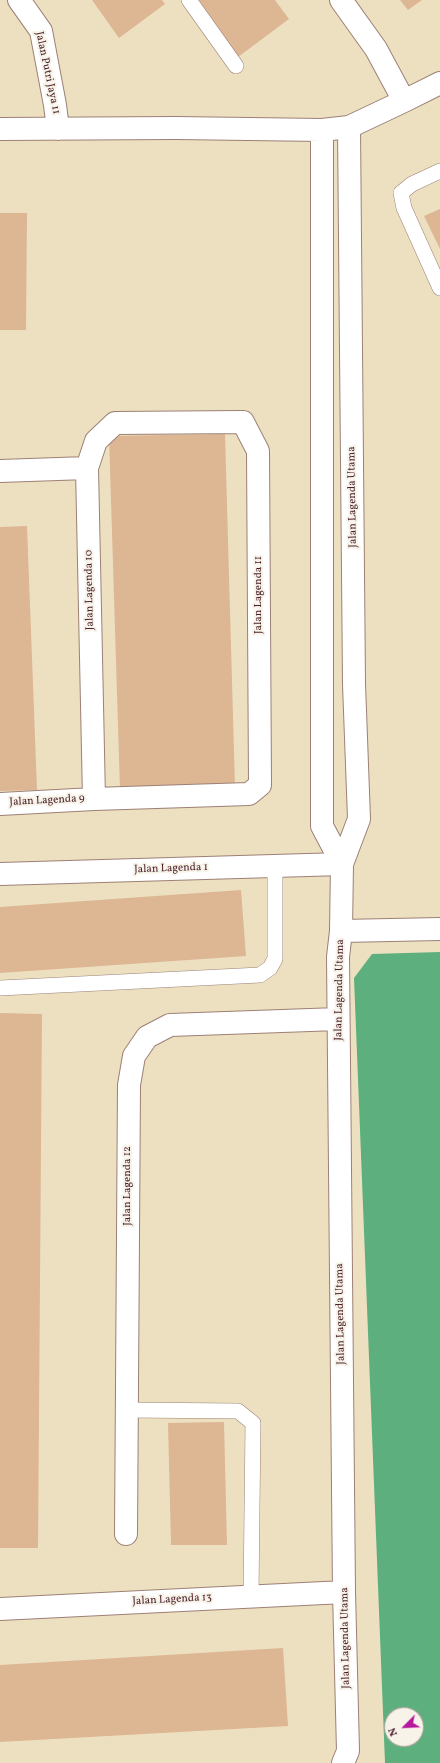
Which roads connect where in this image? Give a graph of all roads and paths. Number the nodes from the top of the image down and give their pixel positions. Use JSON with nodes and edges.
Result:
{"nodes":[{"id":1,"x":19,"y":0,"type":"edge"},
{"id":2,"x":189,"y":0,"type":"edge"},
{"id":3,"x":341,"y":0,"type":"edge"},
{"id":4,"x":236,"y":66,"type":"dead end"},
{"id":5,"x":440,"y":83,"type":"edge"},
{"id":6,"x":404,"y":102,"type":"junction"},
{"id":7,"x":349,"y":127,"type":"junction"},
{"id":8,"x":0,"y":129,"type":"edge"},
{"id":9,"x":58,"y":129,"type":"junction"},
{"id":10,"x":322,"y":130,"type":"junction"},
{"id":11,"x":440,"y":171,"type":"edge"},
{"id":12,"x":440,"y":288,"type":"edge"},
{"id":13,"x":88,"y":468,"type":"junction"},
{"id":14,"x":0,"y":471,"type":"edge"},
{"id":15,"x":94,"y":799,"type":"junction"},
{"id":16,"x":0,"y":804,"type":"edge"},
{"id":17,"x":342,"y":864,"type":"junction"},
{"id":18,"x":275,"y":866,"type":"junction"},
{"id":19,"x":0,"y":874,"type":"edge"},
{"id":20,"x":440,"y":929,"type":"edge"},
{"id":21,"x":341,"y":931,"type":"junction"},
{"id":22,"x":0,"y":988,"type":"edge"},
{"id":23,"x":338,"y":1019,"type":"junction"},
{"id":24,"x":127,"y":1410,"type":"junction"},
{"id":25,"x":126,"y":1534,"type":"dead end"},
{"id":26,"x":344,"y":1592,"type":"junction"},
{"id":27,"x":251,"y":1596,"type":"junction"},
{"id":28,"x":0,"y":1609,"type":"edge"},
{"id":29,"x":343,"y":1763,"type":"edge"}],
"edges":[{"from":1,"to":9,"type":"street","name":"Jalan Putri Jaya 11"},
{"from":2,"to":4,"type":"lane"},
{"from":3,"to":6,"type":"street"},
{"from":5,"to":6,"type":"street"},
{"from":6,"to":7,"type":"street"},
{"from":7,"to":10,"type":"street"},
{"from":7,"to":17,"type":"street","name":"Jalan Lagenda Utama"},
{"from":8,"to":9,"type":"street"},
{"from":9,"to":10,"type":"street"},
{"from":10,"to":17,"type":"street","name":"Jalan Lagenda Utama"},
{"from":11,"to":12,"type":"lane"},
{"from":13,"to":14,"type":"street"},
{"from":13,"to":15,"type":"street","name":"Jalan Lagenda 10"},
{"from":13,"to":15,"type":"street","name":"Jalan Lagenda 11"},
{"from":15,"to":16,"type":"street","name":"Jalan Lagenda 9"},
{"from":17,"to":18,"type":"street","name":"Jalan Lagenda 1"},
{"from":17,"to":21,"type":"street","name":"Jalan Lagenda Utama"},
{"from":18,"to":19,"type":"street","name":"Jalan Lagenda 1"},
{"from":18,"to":22,"type":"lane"},
{"from":20,"to":21,"type":"street"},
{"from":21,"to":23,"type":"street","name":"Jalan Lagenda Utama"},
{"from":23,"to":24,"type":"street","name":"Jalan Lagenda 12"},
{"from":23,"to":26,"type":"street","name":"Jalan Lagenda Utama"},
{"from":24,"to":25,"type":"street","name":"Jalan Lagenda 12"},
{"from":24,"to":27,"type":"lane"},
{"from":26,"to":27,"type":"street","name":"Jalan Lagenda 13"},
{"from":26,"to":29,"type":"street","name":"Jalan Lagenda Utama"},
{"from":27,"to":28,"type":"street","name":"Jalan Lagenda 13"}]}
